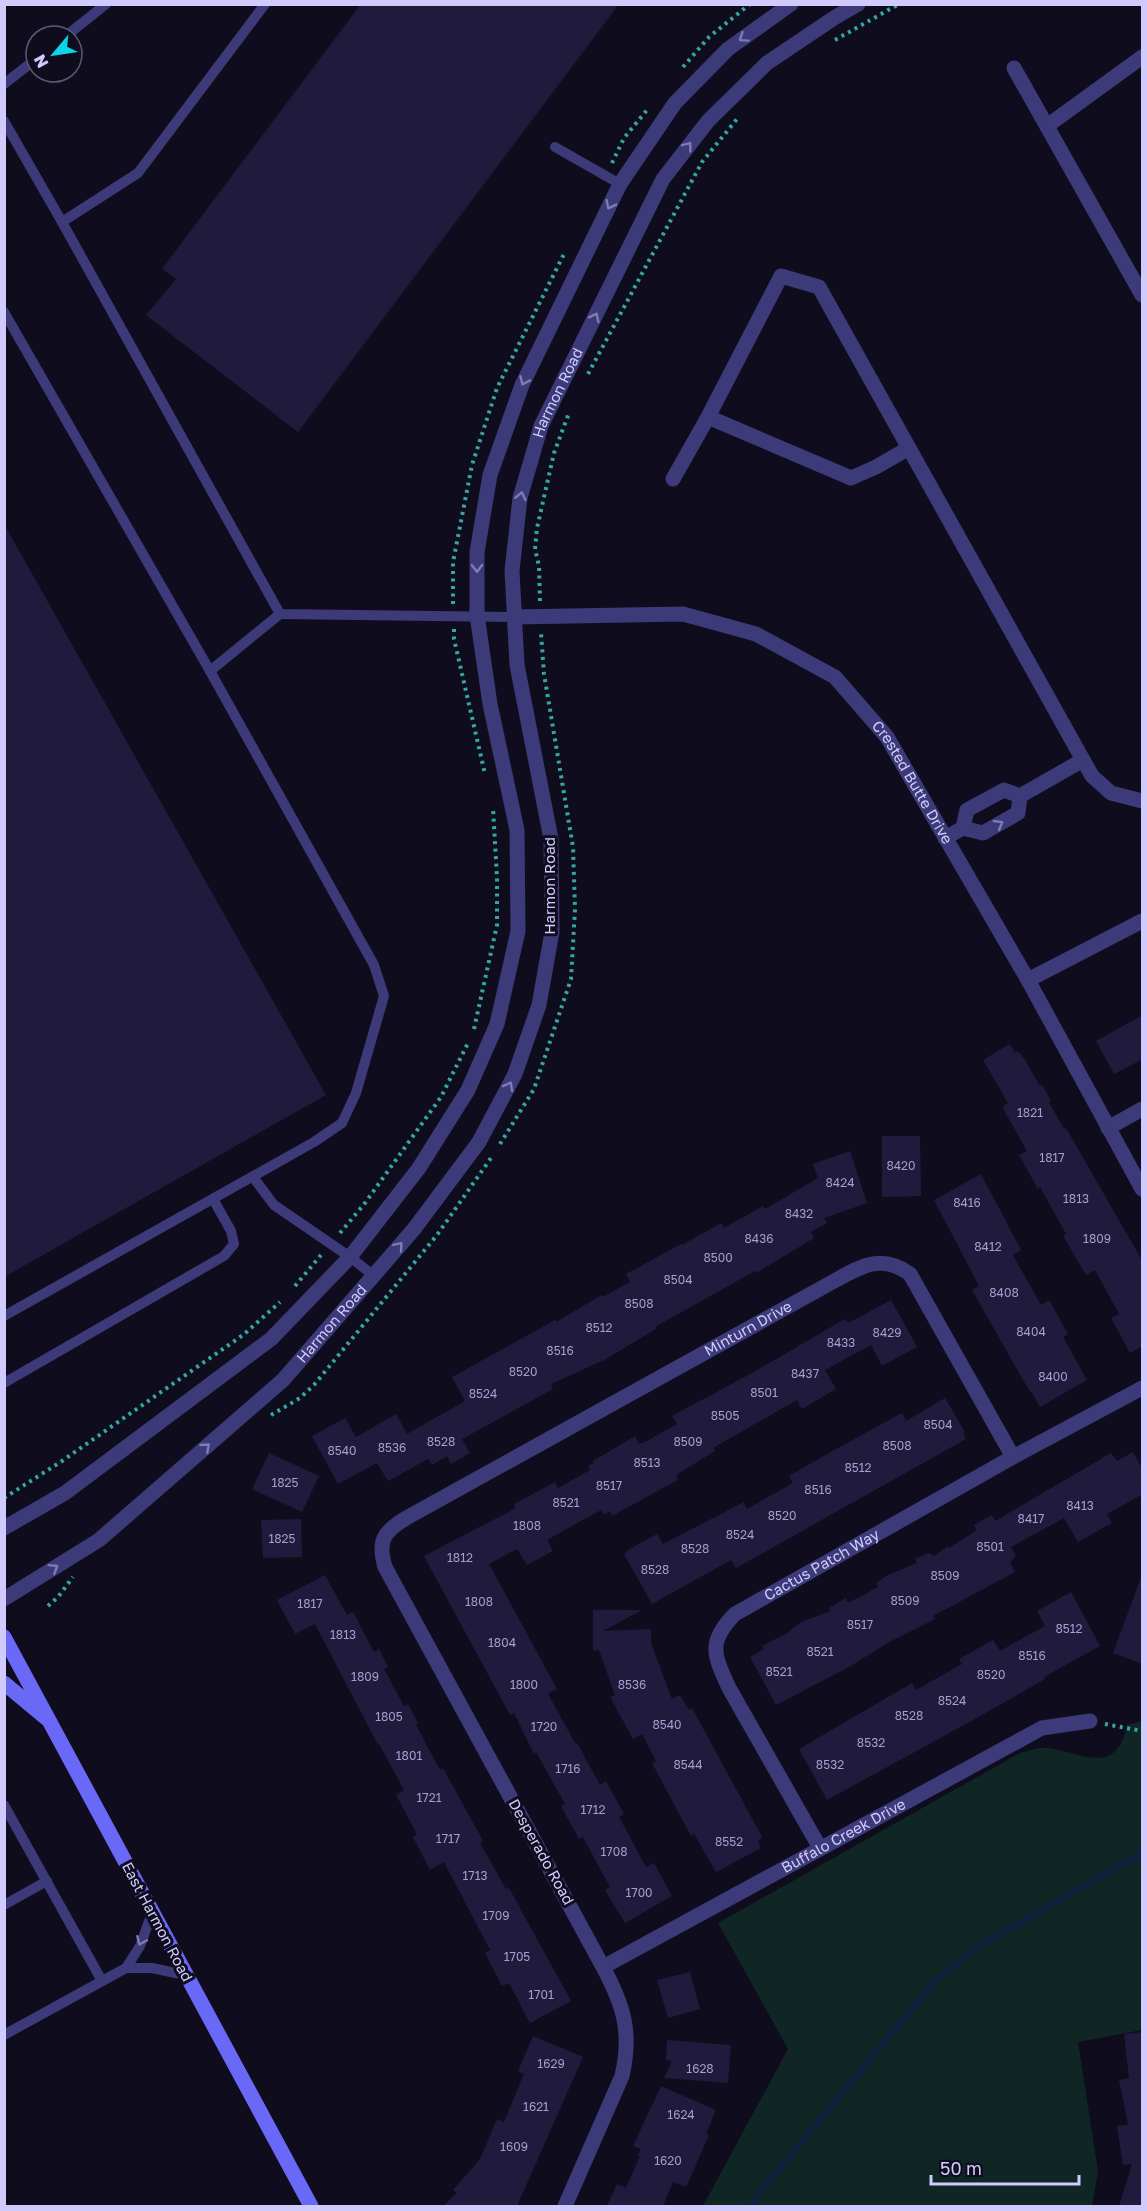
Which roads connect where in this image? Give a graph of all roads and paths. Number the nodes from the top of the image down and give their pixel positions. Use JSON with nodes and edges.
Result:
{"nodes":[{"id":1,"x":106,"y":4,"type":"edge"},
{"id":2,"x":265,"y":4,"type":"edge"},
{"id":3,"x":750,"y":4,"type":"edge"},
{"id":4,"x":791,"y":4,"type":"edge"},
{"id":5,"x":858,"y":4,"type":"edge"},
{"id":6,"x":81,"y":24,"type":"edge"},
{"id":7,"x":1143,"y":57,"type":"edge"},
{"id":8,"x":24,"y":68,"type":"edge"},
{"id":9,"x":1014,"y":68,"type":"dead end"},
{"id":10,"x":682,"y":69,"type":"dead end"},
{"id":11,"x":4,"y":84,"type":"edge"},
{"id":12,"x":654,"y":102,"type":"dead end"},
{"id":13,"x":4,"y":121,"type":"edge"},
{"id":14,"x":1047,"y":126,"type":"junction"},
{"id":15,"x":555,"y":147,"type":"dead end"},
{"id":16,"x":605,"y":175,"type":"junction"},
{"id":17,"x":620,"y":184,"type":"junction"},
{"id":18,"x":62,"y":222,"type":"junction"},
{"id":19,"x":566,"y":251,"type":"dead end"},
{"id":20,"x":1143,"y":296,"type":"edge"},
{"id":21,"x":4,"y":312,"type":"edge"},
{"id":22,"x":708,"y":417,"type":"junction"},
{"id":23,"x":909,"y":448,"type":"junction"},
{"id":24,"x":673,"y":479,"type":"dead end"},
{"id":25,"x":280,"y":614,"type":"junction"},
{"id":26,"x":454,"y":615,"type":"junction"},
{"id":27,"x":477,"y":615,"type":"junction"},
{"id":28,"x":514,"y":617,"type":"junction"},
{"id":29,"x":210,"y":671,"type":"junction"},
{"id":30,"x":1083,"y":760,"type":"junction"},
{"id":31,"x":488,"y":784,"type":"dead end"},
{"id":32,"x":1020,"y":796,"type":"junction"},
{"id":33,"x":1143,"y":801,"type":"edge"},
{"id":34,"x":493,"y":807,"type":"dead end"},
{"id":35,"x":963,"y":828,"type":"junction"},
{"id":36,"x":945,"y":838,"type":"junction"},
{"id":37,"x":1143,"y":921,"type":"edge"},
{"id":38,"x":1028,"y":980,"type":"junction"},
{"id":39,"x":1143,"y":1109,"type":"edge"},
{"id":40,"x":1108,"y":1128,"type":"junction"},
{"id":41,"x":253,"y":1177,"type":"junction"},
{"id":42,"x":1143,"y":1189,"type":"edge"},
{"id":43,"x":213,"y":1199,"type":"junction"},
{"id":44,"x":331,"y":1244,"type":"junction"},
{"id":45,"x":350,"y":1257,"type":"junction"},
{"id":46,"x":374,"y":1276,"type":"junction"},
{"id":47,"x":4,"y":1316,"type":"edge"},
{"id":48,"x":4,"y":1383,"type":"edge"},
{"id":49,"x":1143,"y":1388,"type":"edge"},
{"id":50,"x":1013,"y":1457,"type":"junction"},
{"id":51,"x":4,"y":1498,"type":"edge"},
{"id":52,"x":408,"y":1517,"type":"joint"},
{"id":53,"x":4,"y":1528,"type":"edge"},
{"id":54,"x":4,"y":1599,"type":"edge"},
{"id":55,"x":4,"y":1637,"type":"edge"},
{"id":56,"x":4,"y":1683,"type":"edge"},
{"id":57,"x":1090,"y":1721,"type":"joint"},
{"id":58,"x":52,"y":1723,"type":"junction"},
{"id":59,"x":1143,"y":1731,"type":"edge"},
{"id":60,"x":4,"y":1805,"type":"edge"},
{"id":61,"x":820,"y":1848,"type":"junction"},
{"id":62,"x":47,"y":1881,"type":"junction"},
{"id":63,"x":4,"y":1905,"type":"edge"},
{"id":64,"x":152,"y":1913,"type":"junction"},
{"id":65,"x":603,"y":1967,"type":"junction"},
{"id":66,"x":126,"y":1968,"type":"junction"},
{"id":67,"x":185,"y":1975,"type":"junction"},
{"id":68,"x":102,"y":1981,"type":"junction"},
{"id":69,"x":4,"y":2036,"type":"edge"},
{"id":70,"x":310,"y":2206,"type":"edge"},
{"id":71,"x":565,"y":2206,"type":"edge"}],
"edges":[{"from":1,"to":6,"type":"lane"},
{"from":2,"to":18,"type":"lane"},
{"from":3,"to":10,"type":"path"},
{"from":4,"to":17,"type":"street","name":"Harmon Road","one_way":true},
{"from":28,"to":5,"type":"street","name":"Harmon Road","one_way":true},
{"from":7,"to":14,"type":"street"},
{"from":8,"to":11,"type":"lane"},
{"from":9,"to":14,"type":"street"},
{"from":12,"to":16,"type":"path"},
{"from":13,"to":18,"type":"lane"},
{"from":14,"to":20,"type":"street"},
{"from":15,"to":16,"type":"lane"},
{"from":16,"to":17,"type":"lane"},
{"from":17,"to":27,"type":"street","name":"Harmon Road","one_way":true},
{"from":18,"to":25,"type":"lane"},
{"from":19,"to":26,"type":"path"},
{"from":21,"to":29,"type":"lane"},
{"from":22,"to":23,"type":"street"},
{"from":22,"to":23,"type":"street"},
{"from":22,"to":24,"type":"street"},
{"from":23,"to":30,"type":"street"},
{"from":25,"to":26,"type":"lane"},
{"from":25,"to":29,"type":"lane"},
{"from":26,"to":27,"type":"lane"},
{"from":26,"to":31,"type":"path"},
{"from":27,"to":28,"type":"lane"},
{"from":27,"to":45,"type":"street","name":"Harmon Road"},
{"from":28,"to":36,"type":"street","name":"Crested Butte Drive"},
{"from":46,"to":28,"type":"street","name":"Harmon Road","one_way":true},
{"from":29,"to":41,"type":"lane"},
{"from":30,"to":32,"type":"street"},
{"from":30,"to":33,"type":"street"},
{"from":32,"to":35,"type":"street"},
{"from":35,"to":32,"type":"street","one_way":true},
{"from":34,"to":44,"type":"path"},
{"from":35,"to":36,"type":"street"},
{"from":36,"to":38,"type":"street","name":"Crested Butte Drive"},
{"from":37,"to":38,"type":"street"},
{"from":38,"to":40,"type":"street","name":"Crested Butte Drive"},
{"from":39,"to":40,"type":"street"},
{"from":40,"to":42,"type":"street","name":"Crested Butte Drive"},
{"from":41,"to":43,"type":"lane"},
{"from":41,"to":44,"type":"lane"},
{"from":43,"to":47,"type":"lane"},
{"from":43,"to":48,"type":"lane"},
{"from":44,"to":45,"type":"lane"},
{"from":44,"to":51,"type":"path"},
{"from":45,"to":46,"type":"lane"},
{"from":45,"to":53,"type":"street","name":"Harmon Road"},
{"from":54,"to":46,"type":"street","name":"Harmon Road","one_way":true},
{"from":49,"to":50,"type":"street","name":"Cactus Patch Way"},
{"from":50,"to":52,"type":"street","name":"Minturn Drive"},
{"from":50,"to":61,"type":"street","name":"Cactus Patch Way"},
{"from":52,"to":65,"type":"street","name":"Desperado Road"},
{"from":55,"to":58,"type":"main road","name":"East Harmon Road"},
{"from":56,"to":58,"type":"main road"},
{"from":57,"to":59,"type":"path"},
{"from":57,"to":61,"type":"street","name":"Buffalo Creek Drive"},
{"from":58,"to":64,"type":"main road","name":"East Harmon Road"},
{"from":60,"to":62,"type":"lane"},
{"from":61,"to":65,"type":"street","name":"Buffalo Creek Drive"},
{"from":62,"to":63,"type":"lane"},
{"from":62,"to":68,"type":"lane"},
{"from":64,"to":66,"type":"lane","one_way":true},
{"from":64,"to":67,"type":"main road","name":"East Harmon Road"},
{"from":65,"to":71,"type":"street","name":"Desperado Road"},
{"from":66,"to":67,"type":"lane"},
{"from":66,"to":68,"type":"lane"},
{"from":67,"to":70,"type":"main road","name":"East Harmon Road"},
{"from":68,"to":69,"type":"lane"}]}
